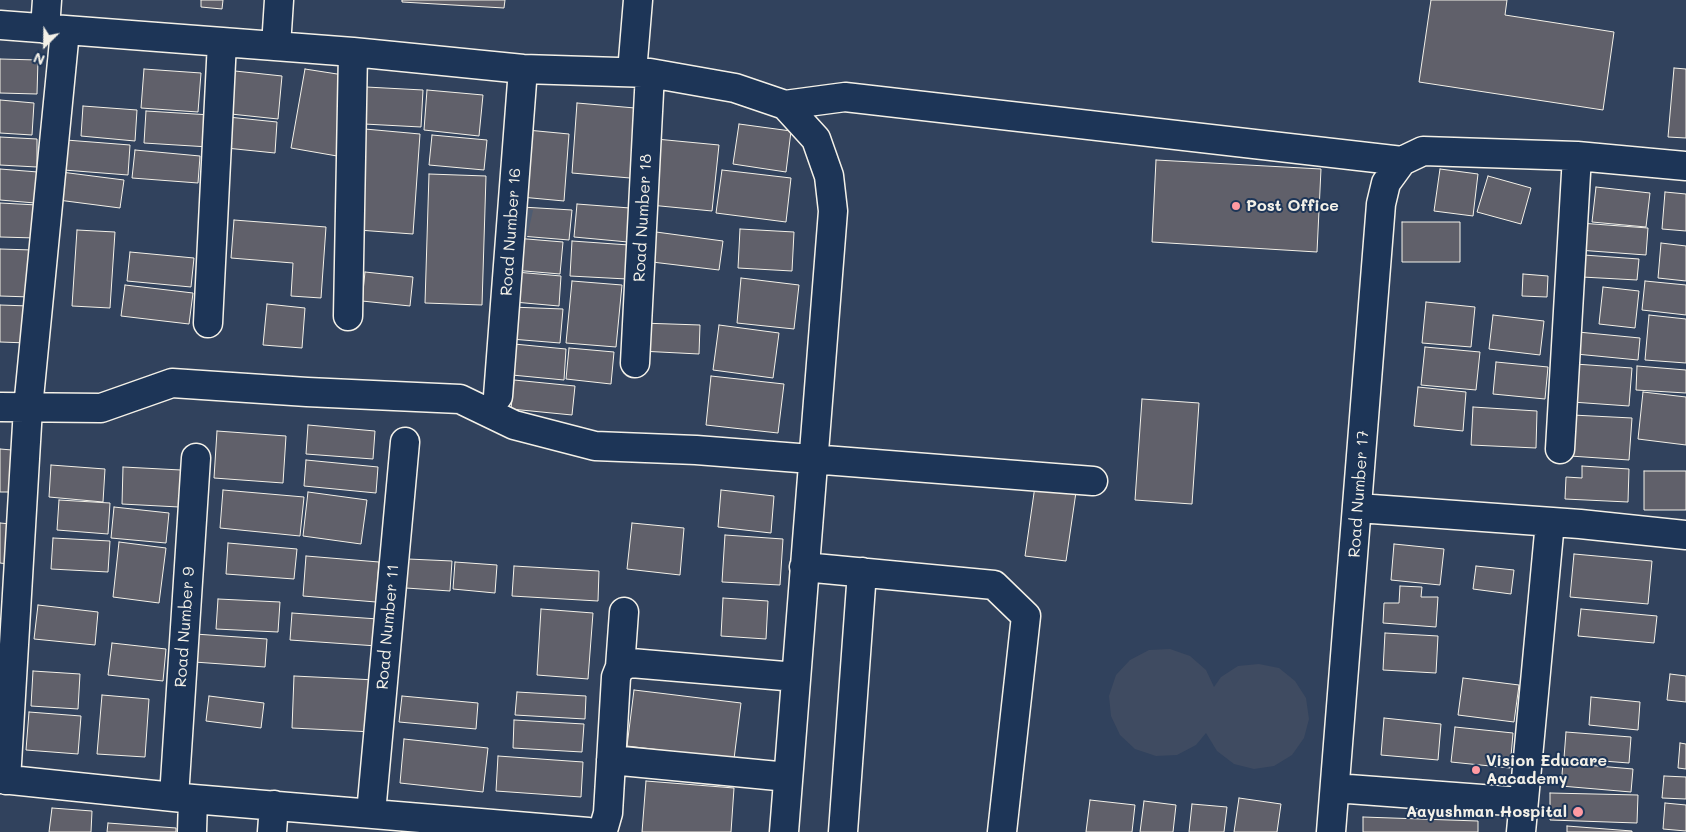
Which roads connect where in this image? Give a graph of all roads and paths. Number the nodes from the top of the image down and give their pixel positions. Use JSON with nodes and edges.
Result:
{"nodes":[{"id":1,"x":47,"y":0,"type":"edge"},
{"id":2,"x":279,"y":0,"type":"edge"},
{"id":3,"x":638,"y":0,"type":"edge"},
{"id":4,"x":0,"y":25,"type":"edge"},
{"id":5,"x":55,"y":30,"type":"junction"},
{"id":6,"x":222,"y":42,"type":"junction"},
{"id":7,"x":276,"y":46,"type":"junction"},
{"id":8,"x":353,"y":52,"type":"junction"},
{"id":9,"x":523,"y":69,"type":"junction"},
{"id":10,"x":641,"y":72,"type":"junction"},
{"id":11,"x":785,"y":105,"type":"junction"},
{"id":12,"x":1577,"y":156,"type":"junction"},
{"id":13,"x":1402,"y":162,"type":"junction"},
{"id":14,"x":1686,"y":166,"type":"edge"},
{"id":15,"x":348,"y":316,"type":"dead end"},
{"id":16,"x":208,"y":323,"type":"dead end"},
{"id":17,"x":635,"y":363,"type":"dead end"},
{"id":18,"x":498,"y":396,"type":"dead end"},
{"id":19,"x":0,"y":407,"type":"edge"},
{"id":20,"x":28,"y":408,"type":"junction"},
{"id":21,"x":405,"y":442,"type":"dead end"},
{"id":22,"x":1560,"y":449,"type":"dead end"},
{"id":23,"x":196,"y":458,"type":"dead end"},
{"id":24,"x":813,"y":459,"type":"junction"},
{"id":25,"x":1093,"y":481,"type":"dead end"},
{"id":26,"x":1358,"y":508,"type":"junction"},
{"id":27,"x":1550,"y":522,"type":"junction"},
{"id":28,"x":1686,"y":535,"type":"edge"},
{"id":29,"x":804,"y":567,"type":"junction"},
{"id":30,"x":862,"y":572,"type":"junction"},
{"id":31,"x":624,"y":612,"type":"dead end"},
{"id":32,"x":620,"y":667,"type":"junction"},
{"id":33,"x":796,"y":677,"type":"junction"},
{"id":34,"x":611,"y":760,"type":"junction"},
{"id":35,"x":788,"y":777,"type":"junction"},
{"id":36,"x":3,"y":779,"type":"edge"},
{"id":37,"x":1335,"y":788,"type":"junction"},
{"id":38,"x":184,"y":798,"type":"junction"},
{"id":39,"x":1522,"y":802,"type":"junction"},
{"id":40,"x":274,"y":805,"type":"junction"},
{"id":41,"x":371,"y":813,"type":"junction"},
{"id":42,"x":463,"y":827,"type":"edge"},
{"id":43,"x":542,"y":830,"type":"edge"},
{"id":44,"x":601,"y":830,"type":"edge"},
{"id":45,"x":192,"y":832,"type":"edge"},
{"id":46,"x":272,"y":832,"type":"edge"},
{"id":47,"x":784,"y":832,"type":"edge"},
{"id":48,"x":843,"y":832,"type":"edge"},
{"id":49,"x":1002,"y":832,"type":"edge"},
{"id":50,"x":1331,"y":832,"type":"edge"},
{"id":51,"x":1520,"y":832,"type":"edge"}],
"edges":[{"from":1,"to":5,"type":"street"},
{"from":2,"to":7,"type":"street"},
{"from":3,"to":10,"type":"street","name":"Road Number 18"},
{"from":4,"to":5,"type":"street"},
{"from":5,"to":6,"type":"street"},
{"from":5,"to":20,"type":"street"},
{"from":6,"to":7,"type":"street"},
{"from":6,"to":16,"type":"street"},
{"from":7,"to":8,"type":"street"},
{"from":8,"to":9,"type":"street"},
{"from":8,"to":15,"type":"street"},
{"from":9,"to":10,"type":"street"},
{"from":9,"to":18,"type":"street","name":"Road Number 16"},
{"from":10,"to":11,"type":"street"},
{"from":10,"to":17,"type":"street","name":"Road Number 18"},
{"from":11,"to":13,"type":"street"},
{"from":11,"to":24,"type":"street"},
{"from":12,"to":13,"type":"street"},
{"from":12,"to":14,"type":"street"},
{"from":12,"to":22,"type":"street"},
{"from":13,"to":26,"type":"street","name":"Road Number 17"},
{"from":19,"to":20,"type":"street"},
{"from":20,"to":24,"type":"street"},
{"from":20,"to":36,"type":"street"},
{"from":21,"to":41,"type":"street","name":"Road Number 11"},
{"from":23,"to":38,"type":"street","name":"Road Number 9"},
{"from":24,"to":25,"type":"street"},
{"from":24,"to":29,"type":"street"},
{"from":26,"to":27,"type":"street"},
{"from":26,"to":37,"type":"street","name":"Road Number 17"},
{"from":27,"to":28,"type":"street"},
{"from":27,"to":39,"type":"street"},
{"from":29,"to":30,"type":"street"},
{"from":29,"to":33,"type":"street"},
{"from":30,"to":48,"type":"street"},
{"from":30,"to":49,"type":"street"},
{"from":31,"to":32,"type":"street"},
{"from":32,"to":33,"type":"street"},
{"from":32,"to":34,"type":"street"},
{"from":33,"to":35,"type":"street"},
{"from":34,"to":35,"type":"street"},
{"from":34,"to":44,"type":"street"},
{"from":35,"to":47,"type":"street"},
{"from":36,"to":38,"type":"street"},
{"from":37,"to":39,"type":"street"},
{"from":37,"to":50,"type":"street","name":"Road Number 17"},
{"from":38,"to":40,"type":"street"},
{"from":38,"to":45,"type":"street","name":"Road Number 9"},
{"from":39,"to":51,"type":"street"},
{"from":40,"to":41,"type":"street"},
{"from":40,"to":46,"type":"street"},
{"from":41,"to":42,"type":"street"},
{"from":42,"to":43,"type":"street"},
{"from":43,"to":44,"type":"street"}]}
